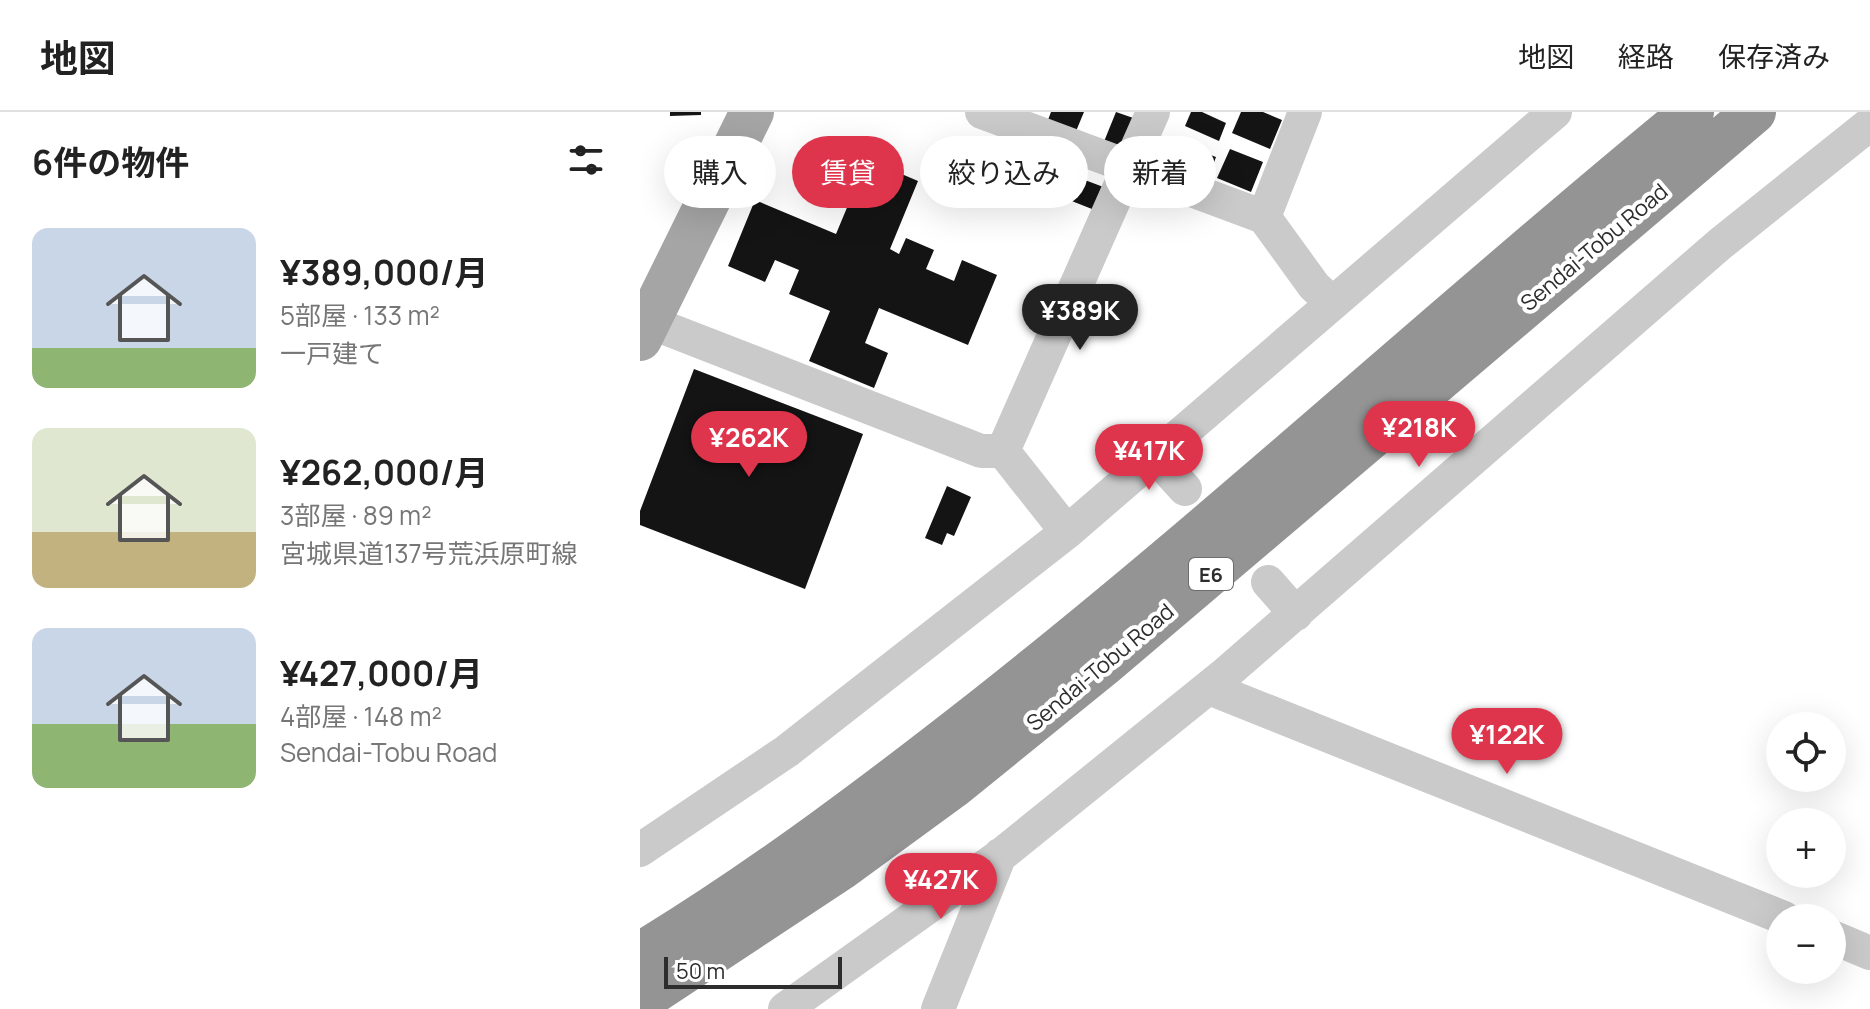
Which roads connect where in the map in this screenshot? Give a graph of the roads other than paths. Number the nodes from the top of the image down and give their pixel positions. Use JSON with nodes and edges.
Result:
{"nodes":[{"id":1,"x":752,"y":112,"type":"edge"},
{"id":2,"x":1153,"y":112,"type":"edge"},
{"id":3,"x":1305,"y":112,"type":"edge"},
{"id":4,"x":1555,"y":112,"type":"edge"},
{"id":5,"x":1692,"y":112,"type":"edge"},
{"id":6,"x":1754,"y":112,"type":"edge"},
{"id":7,"x":1002,"y":115,"type":"edge"},
{"id":8,"x":1870,"y":124,"type":"edge"},
{"id":9,"x":1143,"y":136,"type":"edge"},
{"id":10,"x":1104,"y":156,"type":"edge"},
{"id":11,"x":1216,"y":199,"type":"edge"},
{"id":12,"x":1112,"y":208,"type":"edge"},
{"id":13,"x":1264,"y":217,"type":"junction"},
{"id":14,"x":1332,"y":303,"type":"junction"},
{"id":15,"x":645,"y":330,"type":"edge"},
{"id":16,"x":1003,"y":451,"type":"junction"},
{"id":17,"x":1156,"y":457,"type":"junction"},
{"id":18,"x":1185,"y":489,"type":"dead end"},
{"id":19,"x":1067,"y":532,"type":"junction"},
{"id":20,"x":1268,"y":582,"type":"dead end"},
{"id":21,"x":1296,"y":614,"type":"junction"},
{"id":22,"x":1209,"y":688,"type":"junction"},
{"id":23,"x":640,"y":850,"type":"edge"},
{"id":24,"x":1001,"y":855,"type":"junction"},
{"id":25,"x":1766,"y":911,"type":"edge"},
{"id":26,"x":1846,"y":943,"type":"edge"},
{"id":27,"x":1870,"y":953,"type":"edge"},
{"id":28,"x":640,"y":954,"type":"edge"},
{"id":29,"x":640,"y":1001,"type":"edge"},
{"id":30,"x":785,"y":1009,"type":"edge"},
{"id":31,"x":938,"y":1009,"type":"edge"}],
"edges":[{"from":1,"to":15,"type":"main road"},
{"from":2,"to":9,"type":"street"},
{"from":3,"to":13,"type":"street"},
{"from":4,"to":14,"type":"street"},
{"from":5,"to":28,"type":"highway","name":"Sendai-Tobu Road","number":"E6"},
{"from":6,"to":29,"type":"highway","name":"Sendai-Tobu Road","number":"E6"},
{"from":7,"to":10,"type":"street"},
{"from":8,"to":21,"type":"street"},
{"from":11,"to":13,"type":"street"},
{"from":12,"to":16,"type":"street"},
{"from":13,"to":14,"type":"street"},
{"from":14,"to":17,"type":"street"},
{"from":15,"to":16,"type":"street"},
{"from":16,"to":19,"type":"street"},
{"from":17,"to":18,"type":"street"},
{"from":17,"to":19,"type":"street"},
{"from":19,"to":23,"type":"street"},
{"from":20,"to":21,"type":"street"},
{"from":21,"to":22,"type":"street"},
{"from":22,"to":24,"type":"street"},
{"from":22,"to":25,"type":"street"},
{"from":24,"to":30,"type":"street"},
{"from":24,"to":31,"type":"street"},
{"from":26,"to":27,"type":"street"}]}
